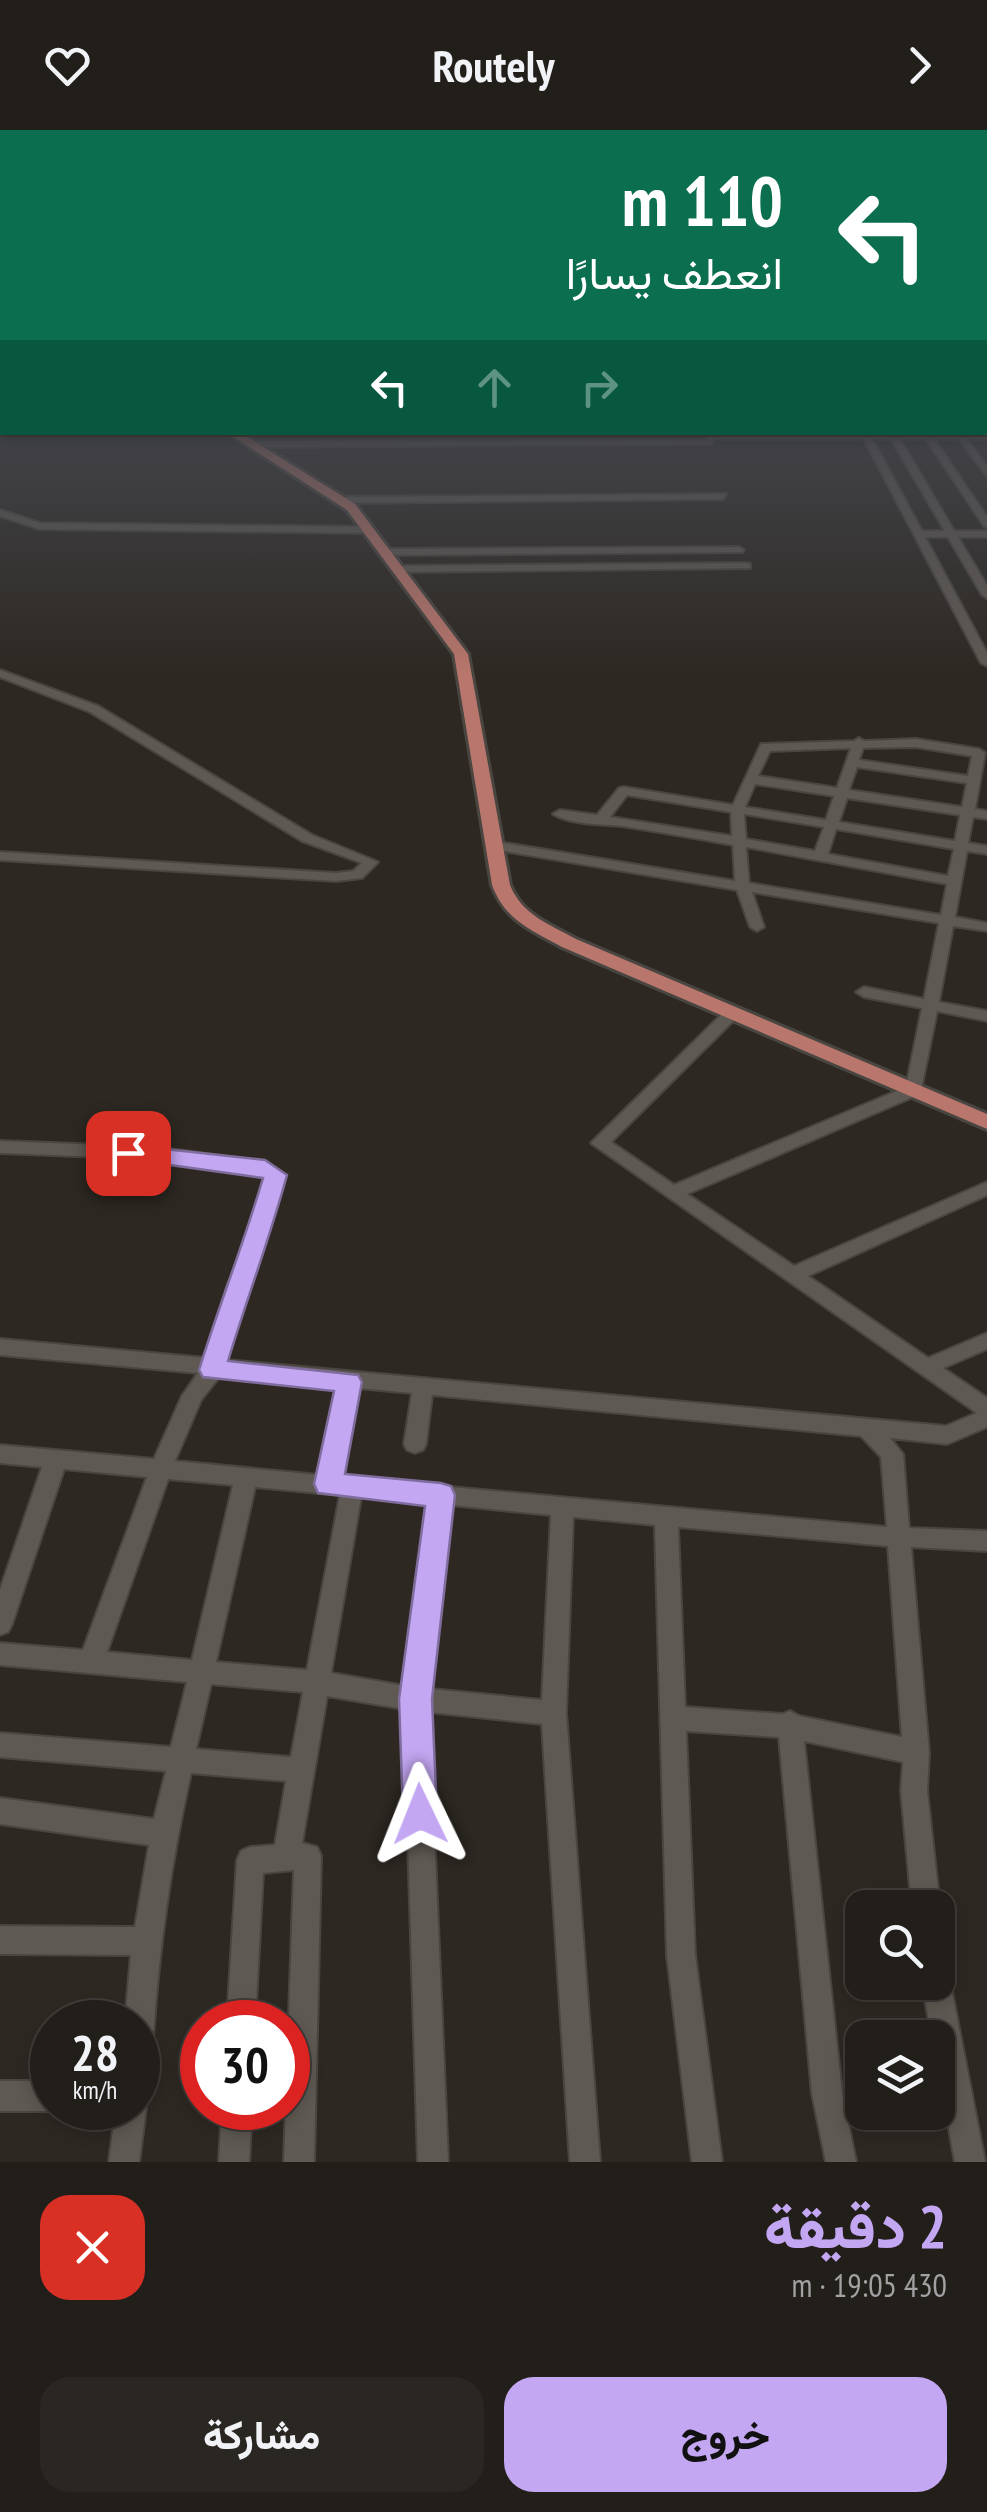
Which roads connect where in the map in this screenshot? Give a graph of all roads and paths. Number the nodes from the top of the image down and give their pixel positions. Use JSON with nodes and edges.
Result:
{"nodes":[{"id":1,"x":317,"y":485,"type":"edge"},
{"id":2,"x":892,"y":485,"type":"edge"},
{"id":3,"x":920,"y":485,"type":"edge"},
{"id":4,"x":961,"y":485,"type":"edge"},
{"id":5,"x":722,"y":496,"type":"dead end"},
{"id":6,"x":341,"y":500,"type":"junction"},
{"id":7,"x":0,"y":513,"type":"edge"},
{"id":8,"x":987,"y":524,"type":"edge"},
{"id":9,"x":368,"y":530,"type":"junction"},
{"id":10,"x":916,"y":534,"type":"junction"},
{"id":11,"x":950,"y":534,"type":"junction"},
{"id":12,"x":987,"y":534,"type":"edge"},
{"id":13,"x":739,"y":550,"type":"dead end"},
{"id":14,"x":384,"y":552,"type":"junction"},
{"id":15,"x":746,"y":566,"type":"dead end"},
{"id":16,"x":397,"y":569,"type":"junction"},
{"id":17,"x":987,"y":596,"type":"edge"},
{"id":18,"x":952,"y":598,"type":"junction"},
{"id":19,"x":987,"y":663,"type":"edge"},
{"id":20,"x":0,"y":673,"type":"edge"},
{"id":21,"x":859,"y":742,"type":"junction"},
{"id":22,"x":852,"y":763,"type":"junction"},
{"id":23,"x":750,"y":779,"type":"junction"},
{"id":24,"x":973,"y":780,"type":"junction"},
{"id":25,"x":842,"y":793,"type":"junction"},
{"id":26,"x":737,"y":810,"type":"junction"},
{"id":27,"x":967,"y":812,"type":"junction"},
{"id":28,"x":560,"y":814,"type":"dead end"},
{"id":29,"x":987,"y":815,"type":"edge"},
{"id":30,"x":599,"y":821,"type":"junction"},
{"id":31,"x":831,"y":825,"type":"junction"},
{"id":32,"x":737,"y":842,"type":"junction"},
{"id":33,"x":492,"y":846,"type":"junction"},
{"id":34,"x":961,"y":846,"type":"junction"},
{"id":35,"x":987,"y":850,"type":"edge"},
{"id":36,"x":0,"y":856,"type":"edge"},
{"id":37,"x":820,"y":858,"type":"junction"},
{"id":38,"x":954,"y":881,"type":"junction"},
{"id":39,"x":742,"y":885,"type":"junction"},
{"id":40,"x":946,"y":920,"type":"junction"},
{"id":41,"x":757,"y":927,"type":"dead end"},
{"id":42,"x":987,"y":927,"type":"edge"},
{"id":43,"x":864,"y":992,"type":"dead end"},
{"id":44,"x":930,"y":1005,"type":"junction"},
{"id":45,"x":732,"y":1013,"type":"junction"},
{"id":46,"x":987,"y":1016,"type":"edge"},
{"id":47,"x":914,"y":1090,"type":"junction"},
{"id":48,"x":987,"y":1122,"type":"edge"},
{"id":49,"x":0,"y":1148,"type":"edge"},
{"id":50,"x":987,"y":1188,"type":"edge"},
{"id":51,"x":672,"y":1192,"type":"junction"},
{"id":52,"x":792,"y":1275,"type":"junction"},
{"id":53,"x":987,"y":1341,"type":"edge"},
{"id":54,"x":0,"y":1347,"type":"edge"},
{"id":55,"x":926,"y":1367,"type":"junction"},
{"id":56,"x":212,"y":1370,"type":"junction"},
{"id":57,"x":349,"y":1382,"type":"junction"},
{"id":58,"x":423,"y":1388,"type":"junction"},
{"id":59,"x":987,"y":1409,"type":"edge"},
{"id":60,"x":987,"y":1418,"type":"edge"},
{"id":61,"x":867,"y":1428,"type":"junction"},
{"id":62,"x":415,"y":1444,"type":"dead end"},
{"id":63,"x":0,"y":1454,"type":"edge"},
{"id":64,"x":56,"y":1459,"type":"junction"},
{"id":65,"x":161,"y":1469,"type":"junction"},
{"id":66,"x":246,"y":1477,"type":"junction"},
{"id":67,"x":340,"y":1486,"type":"junction"},
{"id":68,"x":441,"y":1495,"type":"junction"},
{"id":69,"x":562,"y":1506,"type":"junction"},
{"id":70,"x":666,"y":1516,"type":"junction"},
{"id":71,"x":900,"y":1538,"type":"junction"},
{"id":72,"x":987,"y":1542,"type":"edge"},
{"id":73,"x":0,"y":1624,"type":"edge"},
{"id":74,"x":0,"y":1654,"type":"edge"},
{"id":75,"x":92,"y":1662,"type":"junction"},
{"id":76,"x":202,"y":1672,"type":"junction"},
{"id":77,"x":315,"y":1682,"type":"junction"},
{"id":78,"x":416,"y":1699,"type":"junction"},
{"id":79,"x":554,"y":1714,"type":"junction"},
{"id":80,"x":673,"y":1718,"type":"junction"},
{"id":81,"x":790,"y":1724,"type":"junction"},
{"id":82,"x":0,"y":1744,"type":"edge"},
{"id":83,"x":916,"y":1753,"type":"junction"},
{"id":84,"x":183,"y":1762,"type":"junction"},
{"id":85,"x":299,"y":1770,"type":"junction"},
{"id":86,"x":0,"y":1812,"type":"edge"},
{"id":87,"x":164,"y":1834,"type":"junction"},
{"id":88,"x":286,"y":1856,"type":"junction"},
{"id":89,"x":924,"y":1890,"type":"edge"},
{"id":90,"x":0,"y":1940,"type":"edge"},
{"id":91,"x":146,"y":1941,"type":"junction"},
{"id":92,"x":141,"y":2000,"type":"edge"},
{"id":93,"x":242,"y":2000,"type":"edge"},
{"id":94,"x":939,"y":2000,"type":"edge"},
{"id":95,"x":0,"y":2096,"type":"edge"},
{"id":96,"x":30,"y":2096,"type":"edge"},
{"id":97,"x":128,"y":2130,"type":"edge"},
{"id":98,"x":235,"y":2130,"type":"edge"},
{"id":99,"x":124,"y":2162,"type":"edge"},
{"id":100,"x":234,"y":2162,"type":"edge"},
{"id":101,"x":299,"y":2162,"type":"edge"},
{"id":102,"x":432,"y":2162,"type":"edge"},
{"id":103,"x":585,"y":2162,"type":"edge"},
{"id":104,"x":708,"y":2162,"type":"edge"},
{"id":105,"x":841,"y":2162,"type":"edge"},
{"id":106,"x":970,"y":2162,"type":"edge"}],
"edges":[{"from":1,"to":6,"type":"main road"},
{"from":2,"to":10,"type":"street"},
{"from":3,"to":11,"type":"street"},
{"from":4,"to":8,"type":"street"},
{"from":5,"to":6,"type":"street"},
{"from":6,"to":9,"type":"main road"},
{"from":7,"to":9,"type":"street"},
{"from":9,"to":14,"type":"main road"},
{"from":10,"to":11,"type":"street"},
{"from":10,"to":18,"type":"street"},
{"from":11,"to":12,"type":"street"},
{"from":11,"to":17,"type":"street"},
{"from":13,"to":14,"type":"street"},
{"from":14,"to":16,"type":"main road"},
{"from":15,"to":16,"type":"street"},
{"from":16,"to":33,"type":"main road"},
{"from":17,"to":18,"type":"street"},
{"from":18,"to":19,"type":"street"},
{"from":20,"to":36,"type":"street"},
{"from":21,"to":22,"type":"street"},
{"from":21,"to":23,"type":"street"},
{"from":21,"to":24,"type":"street"},
{"from":22,"to":24,"type":"street"},
{"from":22,"to":25,"type":"street"},
{"from":23,"to":25,"type":"street"},
{"from":23,"to":26,"type":"street"},
{"from":24,"to":27,"type":"street"},
{"from":25,"to":27,"type":"street"},
{"from":25,"to":31,"type":"street"},
{"from":26,"to":30,"type":"street"},
{"from":26,"to":31,"type":"street"},
{"from":26,"to":32,"type":"street"},
{"from":27,"to":29,"type":"street"},
{"from":27,"to":34,"type":"street"},
{"from":28,"to":30,"type":"street"},
{"from":30,"to":32,"type":"street"},
{"from":31,"to":34,"type":"street"},
{"from":31,"to":37,"type":"street"},
{"from":32,"to":37,"type":"street"},
{"from":32,"to":39,"type":"street"},
{"from":33,"to":39,"type":"street"},
{"from":33,"to":45,"type":"main road"},
{"from":34,"to":35,"type":"street"},
{"from":34,"to":38,"type":"street"},
{"from":37,"to":38,"type":"street"},
{"from":38,"to":40,"type":"street"},
{"from":39,"to":40,"type":"street"},
{"from":39,"to":41,"type":"street"},
{"from":40,"to":42,"type":"street"},
{"from":40,"to":44,"type":"street"},
{"from":43,"to":44,"type":"street"},
{"from":44,"to":46,"type":"street"},
{"from":44,"to":47,"type":"street"},
{"from":45,"to":47,"type":"main road"},
{"from":45,"to":51,"type":"street"},
{"from":47,"to":48,"type":"main road"},
{"from":47,"to":51,"type":"street"},
{"from":49,"to":56,"type":"street"},
{"from":50,"to":52,"type":"street"},
{"from":51,"to":52,"type":"street"},
{"from":52,"to":55,"type":"street"},
{"from":53,"to":55,"type":"street"},
{"from":54,"to":56,"type":"street"},
{"from":55,"to":59,"type":"street"},
{"from":56,"to":57,"type":"street"},
{"from":56,"to":65,"type":"street"},
{"from":57,"to":58,"type":"street"},
{"from":57,"to":67,"type":"street"},
{"from":58,"to":61,"type":"street"},
{"from":58,"to":62,"type":"street"},
{"from":60,"to":61,"type":"street"},
{"from":61,"to":71,"type":"street"},
{"from":63,"to":64,"type":"street"},
{"from":64,"to":65,"type":"street"},
{"from":64,"to":73,"type":"street"},
{"from":65,"to":66,"type":"street"},
{"from":65,"to":75,"type":"street"},
{"from":66,"to":67,"type":"street"},
{"from":66,"to":76,"type":"street"},
{"from":67,"to":68,"type":"street"},
{"from":67,"to":77,"type":"street"},
{"from":68,"to":69,"type":"street"},
{"from":68,"to":78,"type":"street"},
{"from":69,"to":70,"type":"street"},
{"from":69,"to":79,"type":"street"},
{"from":70,"to":71,"type":"street"},
{"from":70,"to":80,"type":"street"},
{"from":71,"to":72,"type":"street"},
{"from":71,"to":83,"type":"street"},
{"from":74,"to":75,"type":"street"},
{"from":75,"to":76,"type":"street"},
{"from":76,"to":77,"type":"street"},
{"from":76,"to":84,"type":"street"},
{"from":77,"to":78,"type":"street"},
{"from":77,"to":85,"type":"street"},
{"from":78,"to":79,"type":"street"},
{"from":78,"to":102,"type":"street"},
{"from":79,"to":103,"type":"street"},
{"from":80,"to":81,"type":"street"},
{"from":80,"to":104,"type":"street"},
{"from":81,"to":83,"type":"street"},
{"from":81,"to":105,"type":"street"},
{"from":82,"to":84,"type":"street"},
{"from":83,"to":89,"type":"street"},
{"from":84,"to":85,"type":"street"},
{"from":84,"to":87,"type":"street"},
{"from":85,"to":88,"type":"street"},
{"from":86,"to":87,"type":"street"},
{"from":87,"to":91,"type":"street"},
{"from":88,"to":93,"type":"street"},
{"from":88,"to":101,"type":"street"},
{"from":90,"to":91,"type":"street"},
{"from":91,"to":92,"type":"street"},
{"from":94,"to":106,"type":"street"},
{"from":95,"to":96,"type":"street"},
{"from":97,"to":99,"type":"street"},
{"from":98,"to":100,"type":"street"}]}
